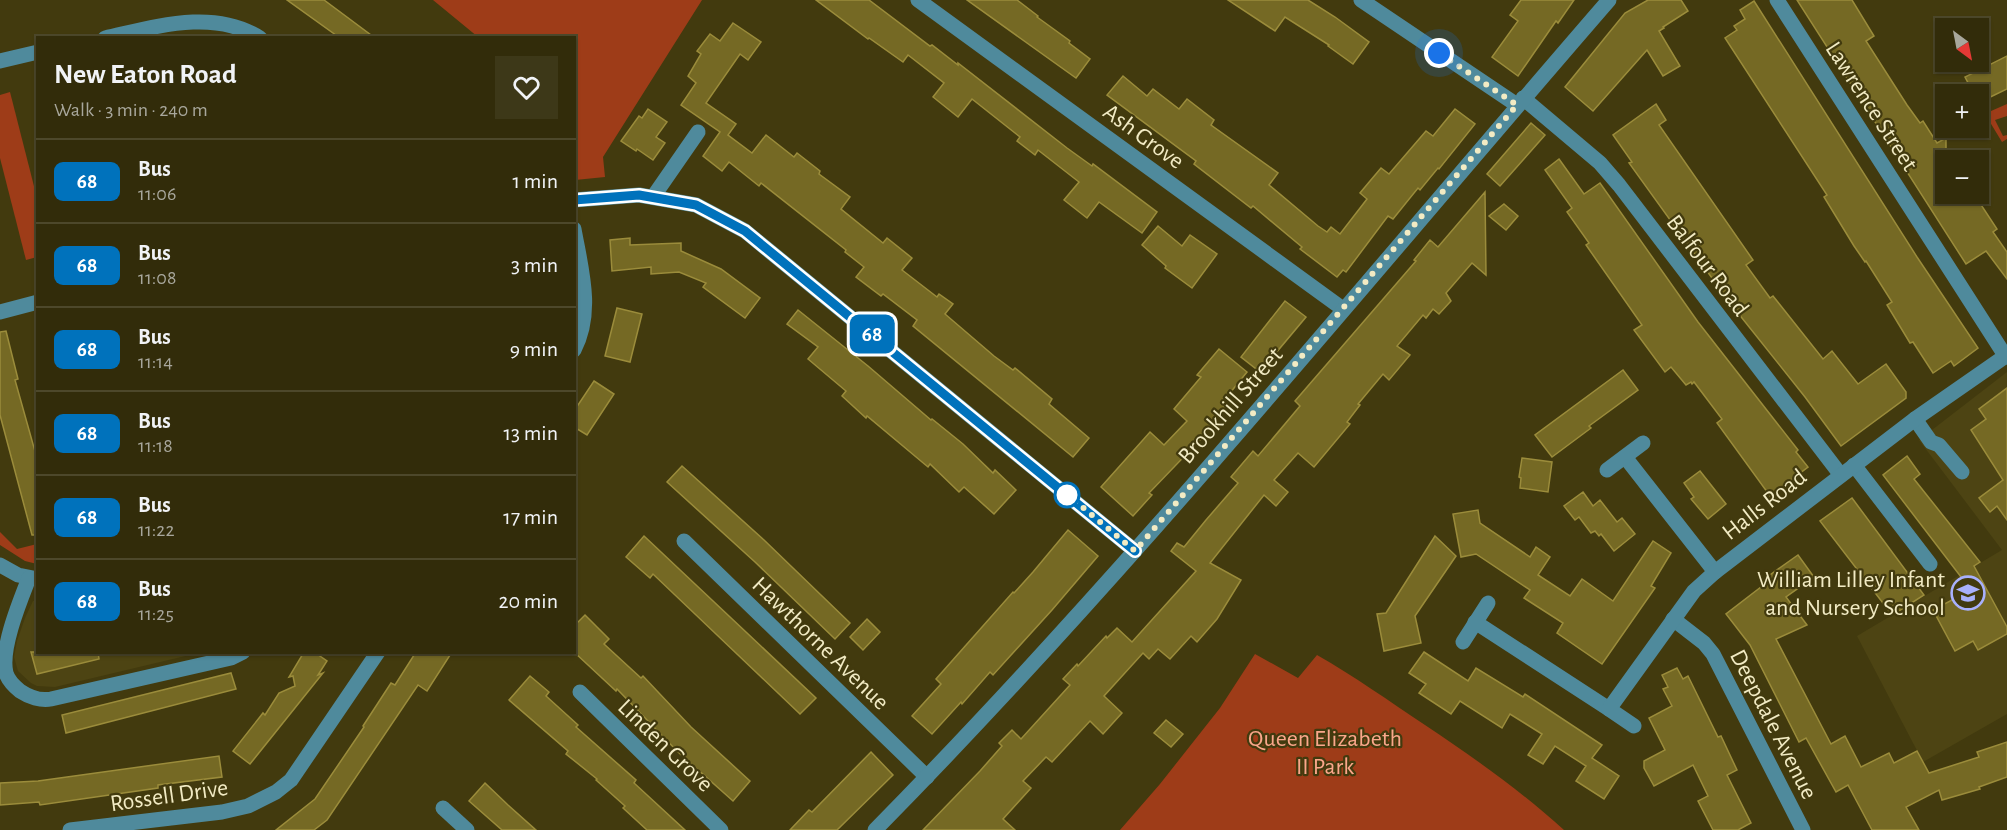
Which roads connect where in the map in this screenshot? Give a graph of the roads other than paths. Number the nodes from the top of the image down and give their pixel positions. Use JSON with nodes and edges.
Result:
{"nodes":[{"id":1,"x":918,"y":0,"type":"edge"},
{"id":2,"x":1361,"y":0,"type":"edge"},
{"id":3,"x":1609,"y":0,"type":"edge"},
{"id":4,"x":1777,"y":0,"type":"edge"},
{"id":5,"x":114,"y":36,"type":"edge"},
{"id":6,"x":256,"y":36,"type":"edge"},
{"id":7,"x":36,"y":52,"type":"edge"},
{"id":8,"x":0,"y":61,"type":"edge"},
{"id":9,"x":1520,"y":102,"type":"junction"},
{"id":10,"x":698,"y":132,"type":"dead end"},
{"id":11,"x":653,"y":197,"type":"junction"},
{"id":12,"x":576,"y":200,"type":"edge"},
{"id":13,"x":576,"y":243,"type":"edge"},
{"id":14,"x":36,"y":303,"type":"edge"},
{"id":15,"x":1343,"y":309,"type":"junction"},
{"id":16,"x":0,"y":312,"type":"edge"},
{"id":17,"x":576,"y":345,"type":"edge"},
{"id":18,"x":2006,"y":356,"type":"edge"},
{"id":19,"x":1914,"y":419,"type":"junction"},
{"id":20,"x":1642,"y":443,"type":"dead end"},
{"id":21,"x":1625,"y":457,"type":"junction"},
{"id":22,"x":1854,"y":465,"type":"junction"},
{"id":23,"x":1607,"y":470,"type":"dead end"},
{"id":24,"x":1962,"y":472,"type":"dead end"},
{"id":25,"x":1840,"y":474,"type":"junction"},
{"id":26,"x":684,"y":541,"type":"dead end"},
{"id":27,"x":1135,"y":551,"type":"junction"},
{"id":28,"x":1930,"y":564,"type":"dead end"},
{"id":29,"x":0,"y":565,"type":"edge"},
{"id":30,"x":1715,"y":572,"type":"junction"},
{"id":31,"x":33,"y":579,"type":"edge"},
{"id":32,"x":1488,"y":603,"type":"dead end"},
{"id":33,"x":1673,"y":619,"type":"junction"},
{"id":34,"x":1475,"y":622,"type":"junction"},
{"id":35,"x":1463,"y":642,"type":"dead end"},
{"id":36,"x":239,"y":654,"type":"edge"},
{"id":37,"x":377,"y":654,"type":"edge"},
{"id":38,"x":579,"y":692,"type":"dead end"},
{"id":39,"x":1609,"y":709,"type":"junction"},
{"id":40,"x":1634,"y":726,"type":"dead end"},
{"id":41,"x":927,"y":777,"type":"junction"},
{"id":42,"x":443,"y":808,"type":"dead end"},
{"id":43,"x":107,"y":828,"type":"edge"},
{"id":44,"x":70,"y":830,"type":"edge"},
{"id":45,"x":466,"y":830,"type":"edge"},
{"id":46,"x":721,"y":830,"type":"edge"},
{"id":47,"x":874,"y":830,"type":"edge"},
{"id":48,"x":1803,"y":830,"type":"edge"}],
"edges":[{"from":1,"to":15,"type":"street","name":"Ash Grove"},
{"from":2,"to":9,"type":"street","name":"Balfour Road"},
{"from":3,"to":9,"type":"street","name":"Brookhill Street"},
{"from":4,"to":18,"type":"street","name":"Lawrence Street"},
{"from":5,"to":6,"type":"street"},
{"from":7,"to":8,"type":"street"},
{"from":9,"to":15,"type":"street","name":"Brookhill Street"},
{"from":9,"to":25,"type":"street","name":"Balfour Road"},
{"from":10,"to":11,"type":"street"},
{"from":11,"to":12,"type":"street"},
{"from":11,"to":27,"type":"street"},
{"from":13,"to":17,"type":"street"},
{"from":14,"to":16,"type":"street"},
{"from":15,"to":27,"type":"street","name":"Brookhill Street"},
{"from":18,"to":19,"type":"street","name":"Halls Road"},
{"from":19,"to":22,"type":"street","name":"Halls Road"},
{"from":19,"to":24,"type":"street"},
{"from":20,"to":21,"type":"street"},
{"from":21,"to":23,"type":"street"},
{"from":21,"to":30,"type":"street"},
{"from":22,"to":25,"type":"street","name":"Halls Road"},
{"from":22,"to":28,"type":"street"},
{"from":25,"to":30,"type":"street","name":"Halls Road"},
{"from":26,"to":41,"type":"street","name":"Hawthorne Avenue"},
{"from":27,"to":41,"type":"street","name":"Brookhill Street"},
{"from":29,"to":31,"type":"street"},
{"from":30,"to":33,"type":"street","name":"Halls Road"},
{"from":31,"to":36,"type":"street"},
{"from":32,"to":34,"type":"street"},
{"from":33,"to":39,"type":"street","name":"Halls Road"},
{"from":33,"to":48,"type":"street","name":"Deepdale Avenue"},
{"from":34,"to":35,"type":"street"},
{"from":34,"to":39,"type":"street"},
{"from":37,"to":43,"type":"street","name":"Rossell Drive"},
{"from":38,"to":46,"type":"street","name":"Linden Grove"},
{"from":39,"to":40,"type":"street"},
{"from":41,"to":47,"type":"street","name":"Brookhill Street"},
{"from":42,"to":45,"type":"street"},
{"from":43,"to":44,"type":"street","name":"Rossell Drive"}]}
